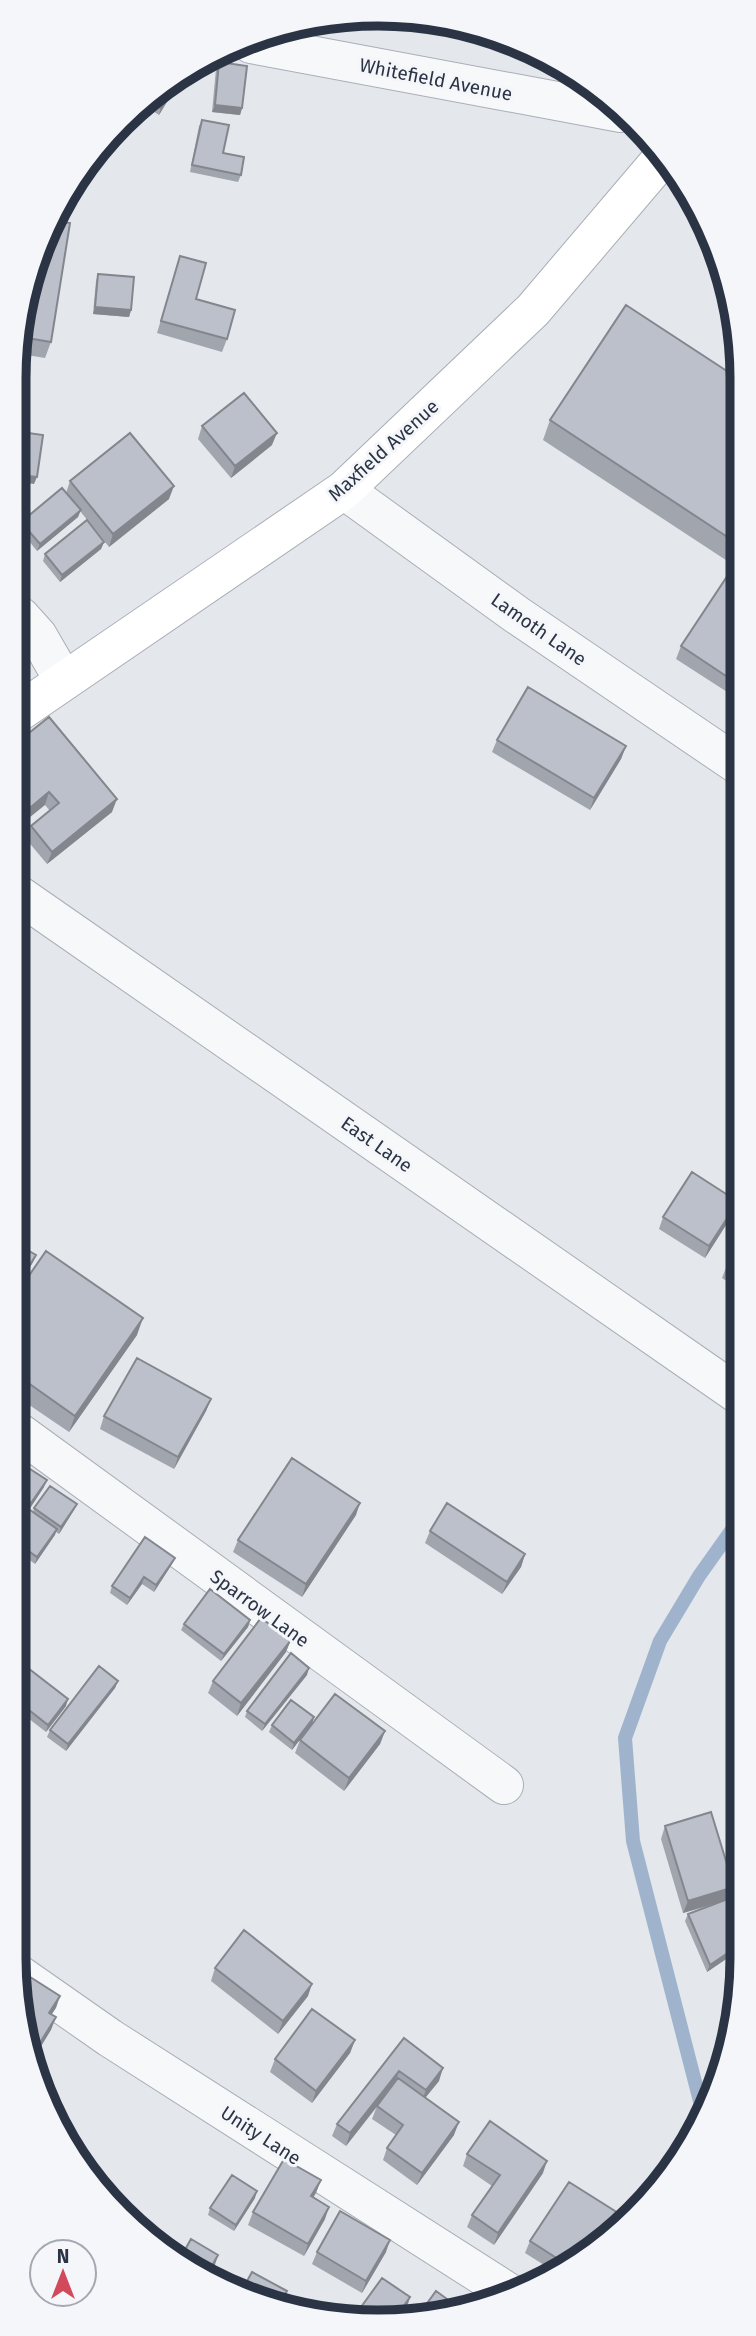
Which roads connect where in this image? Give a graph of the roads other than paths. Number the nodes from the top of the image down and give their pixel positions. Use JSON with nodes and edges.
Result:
{"nodes":[{"id":1,"x":262,"y":46,"type":"edge"},
{"id":2,"x":605,"y":110,"type":"edge"},
{"id":3,"x":657,"y":164,"type":"edge"},
{"id":4,"x":344,"y":490,"type":"junction"},
{"id":5,"x":26,"y":623,"type":"edge"},
{"id":6,"x":64,"y":681,"type":"junction"},
{"id":7,"x":26,"y":707,"type":"edge"},
{"id":8,"x":730,"y":760,"type":"edge"},
{"id":9,"x":26,"y":900,"type":"edge"},
{"id":10,"x":730,"y":1389,"type":"edge"},
{"id":11,"x":26,"y":1437,"type":"edge"},
{"id":12,"x":503,"y":1785,"type":"dead end"},
{"id":13,"x":27,"y":1980,"type":"edge"},
{"id":14,"x":501,"y":2287,"type":"edge"}],
"edges":[{"from":1,"to":2,"type":"street","name":"Whitefield Avenue"},
{"from":3,"to":4,"type":"main road","name":"Maxfield Avenue"},
{"from":4,"to":6,"type":"main road","name":"Maxfield Avenue"},
{"from":4,"to":8,"type":"street","name":"Lamoth Lane"},
{"from":5,"to":6,"type":"street"},
{"from":6,"to":7,"type":"main road","name":"Maxfield Avenue"},
{"from":9,"to":10,"type":"street","name":"East Lane"},
{"from":11,"to":12,"type":"street","name":"Sparrow Lane"},
{"from":13,"to":14,"type":"street","name":"Unity Lane"}]}
